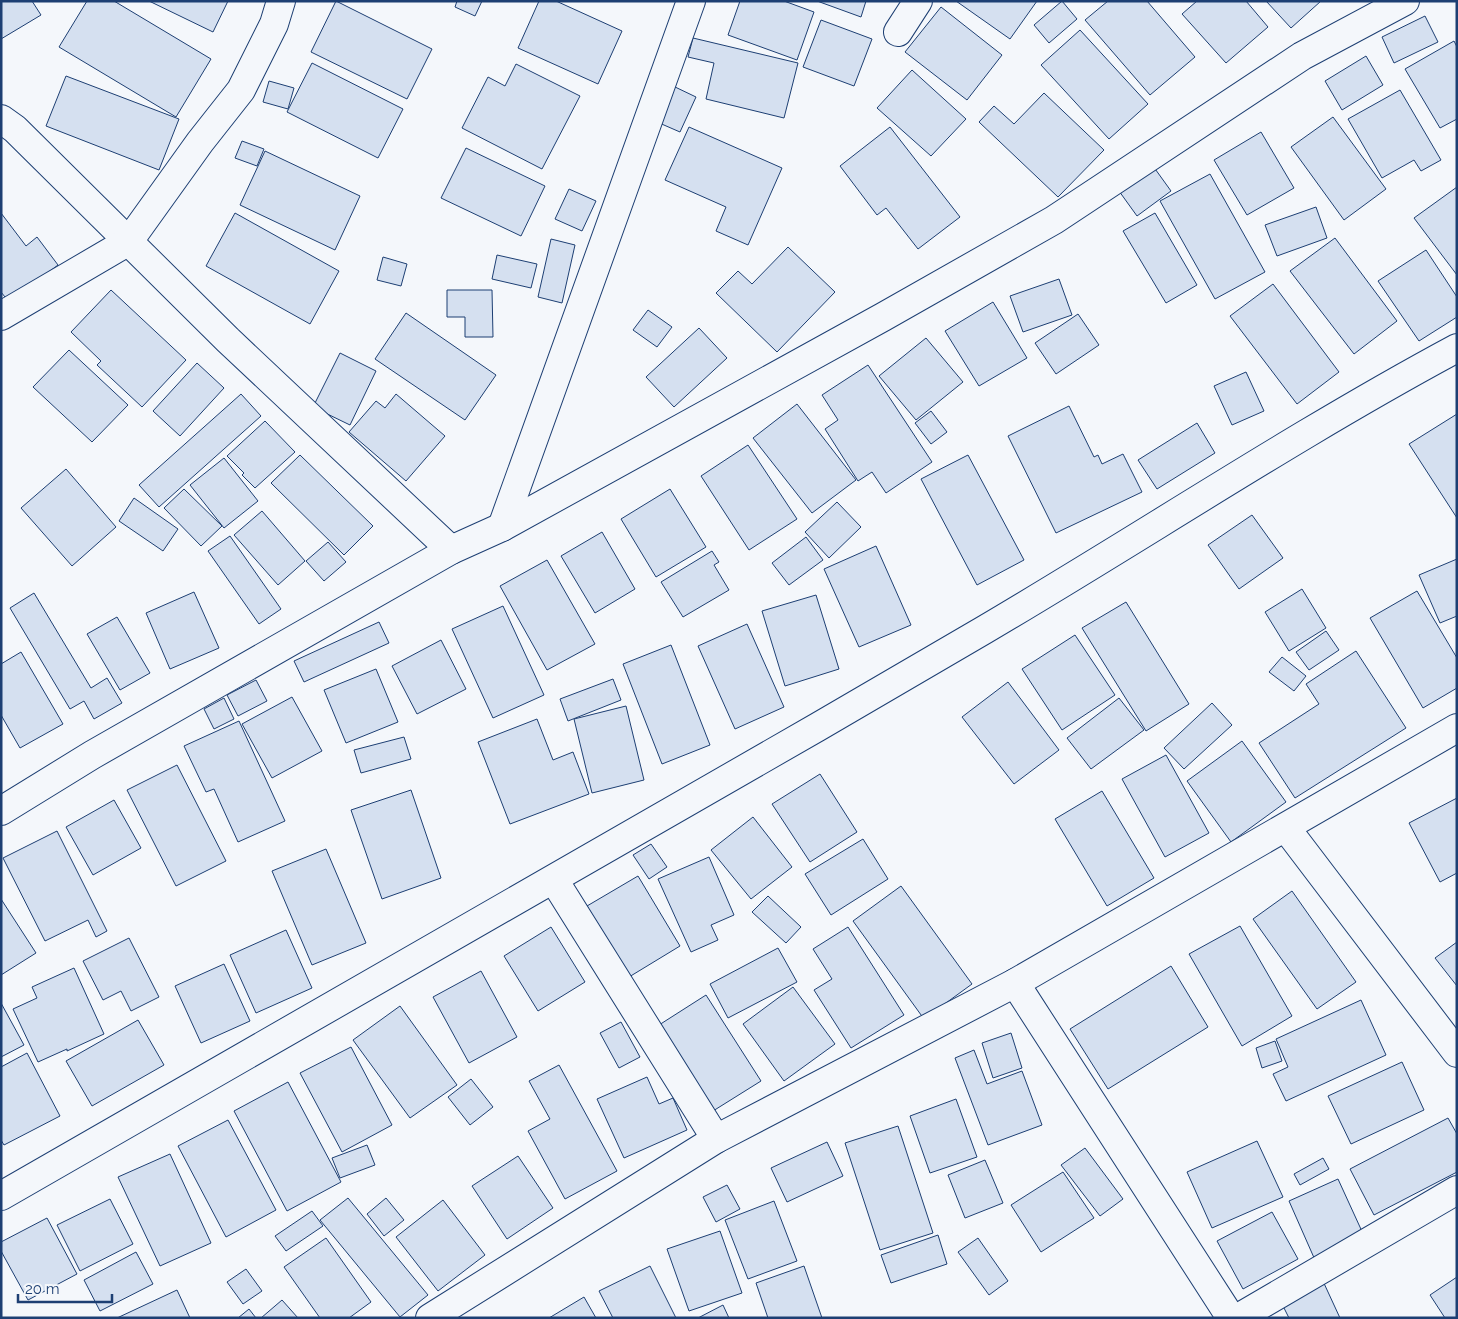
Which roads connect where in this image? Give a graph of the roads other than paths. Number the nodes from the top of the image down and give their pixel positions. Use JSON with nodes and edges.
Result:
{"nodes":[{"id":1,"x":281,"y":1,"type":"edge"},
{"id":2,"x":691,"y":1,"type":"edge"},
{"id":3,"x":918,"y":1,"type":"edge"},
{"id":4,"x":1405,"y":1,"type":"edge"},
{"id":5,"x":898,"y":32,"type":"dead end"},
{"id":6,"x":1,"y":119,"type":"edge"},
{"id":7,"x":129,"y":241,"type":"junction"},
{"id":8,"x":1,"y":316,"type":"edge"},
{"id":9,"x":1457,"y":348,"type":"edge"},
{"id":10,"x":502,"y":527,"type":"junction"},
{"id":11,"x":451,"y":550,"type":"junction"},
{"id":12,"x":1457,"y":728,"type":"edge"},
{"id":13,"x":1,"y":811,"type":"edge"},
{"id":14,"x":1286,"y":828,"type":"junction"},
{"id":15,"x":554,"y":880,"type":"junction"},
{"id":16,"x":1015,"y":983,"type":"junction"},
{"id":17,"x":1457,"y":1053,"type":"edge"},
{"id":18,"x":716,"y":1139,"type":"junction"},
{"id":19,"x":1457,"y":1190,"type":"edge"},
{"id":20,"x":1,"y":1196,"type":"edge"},
{"id":21,"x":430,"y":1318,"type":"edge"},
{"id":22,"x":1231,"y":1318,"type":"edge"},
{"id":23,"x":1238,"y":1318,"type":"edge"}],
"edges":[{"from":1,"to":7,"type":"street"},
{"from":2,"to":10,"type":"street"},
{"from":3,"to":5,"type":"street"},
{"from":4,"to":10,"type":"street"},
{"from":6,"to":7,"type":"street"},
{"from":7,"to":8,"type":"street"},
{"from":7,"to":11,"type":"street"},
{"from":9,"to":15,"type":"street"},
{"from":10,"to":11,"type":"street"},
{"from":11,"to":13,"type":"street"},
{"from":12,"to":14,"type":"street"},
{"from":14,"to":16,"type":"street"},
{"from":14,"to":17,"type":"street"},
{"from":15,"to":18,"type":"street"},
{"from":15,"to":20,"type":"street"},
{"from":16,"to":18,"type":"street"},
{"from":16,"to":22,"type":"street"},
{"from":18,"to":21,"type":"street"},
{"from":19,"to":23,"type":"street"}]}
